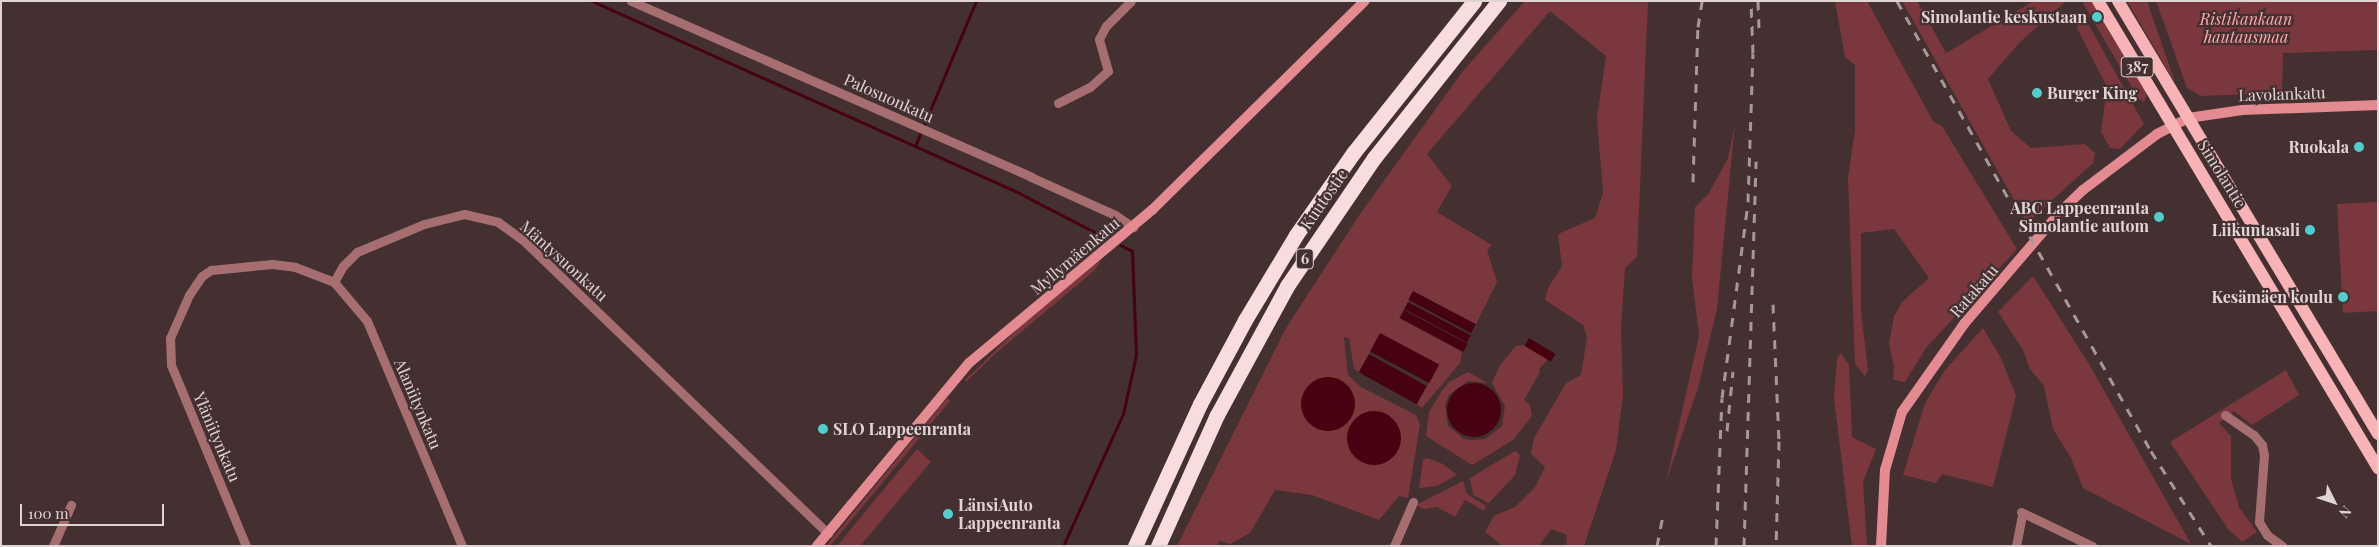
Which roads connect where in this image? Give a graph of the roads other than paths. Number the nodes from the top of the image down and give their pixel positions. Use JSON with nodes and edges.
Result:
{"nodes":[{"id":1,"x":631,"y":1,"type":"edge"},
{"id":2,"x":1132,"y":1,"type":"edge"},
{"id":3,"x":1366,"y":1,"type":"edge"},
{"id":4,"x":1474,"y":1,"type":"edge"},
{"id":5,"x":1499,"y":1,"type":"edge"},
{"id":6,"x":2098,"y":1,"type":"edge"},
{"id":7,"x":2118,"y":1,"type":"edge"},
{"id":8,"x":1058,"y":103,"type":"dead end"},
{"id":9,"x":2378,"y":105,"type":"edge"},
{"id":10,"x":2188,"y":118,"type":"junction"},
{"id":11,"x":2172,"y":126,"type":"junction"},
{"id":12,"x":1133,"y":227,"type":"junction"},
{"id":13,"x":334,"y":282,"type":"junction"},
{"id":14,"x":2225,"y":415,"type":"dead end"},
{"id":15,"x":2378,"y":434,"type":"edge"},
{"id":16,"x":2378,"y":468,"type":"edge"},
{"id":17,"x":1414,"y":502,"type":"dead end"},
{"id":18,"x":71,"y":505,"type":"dead end"},
{"id":19,"x":828,"y":534,"type":"junction"},
{"id":20,"x":53,"y":546,"type":"edge"},
{"id":21,"x":246,"y":546,"type":"edge"},
{"id":22,"x":462,"y":546,"type":"edge"},
{"id":23,"x":817,"y":546,"type":"edge"},
{"id":24,"x":1135,"y":546,"type":"edge"},
{"id":25,"x":1158,"y":546,"type":"edge"},
{"id":26,"x":1394,"y":546,"type":"edge"},
{"id":27,"x":1881,"y":546,"type":"edge"},
{"id":28,"x":2016,"y":546,"type":"edge"},
{"id":29,"x":2092,"y":546,"type":"edge"},
{"id":30,"x":2282,"y":546,"type":"edge"}],
"edges":[{"from":1,"to":12,"type":"street","name":"Palosuonkatu"},
{"from":2,"to":8,"type":"street"},
{"from":3,"to":12,"type":"main road","name":"Myllymäenkatu"},
{"from":4,"to":24,"type":"highway","name":"Kuutostie","number":"6"},
{"from":5,"to":25,"type":"highway","name":"Kuutostie","number":"6"},
{"from":6,"to":11,"type":"main road","name":"Simolantie","number":"387"},
{"from":7,"to":10,"type":"main road","name":"Simolantie"},
{"from":9,"to":10,"type":"main road","name":"Lavolankatu"},
{"from":10,"to":11,"type":"main road","name":"Ratakatu"},
{"from":10,"to":15,"type":"main road","name":"Simolantie"},
{"from":11,"to":16,"type":"main road","name":"Simolantie","number":"387"},
{"from":11,"to":27,"type":"main road","name":"Ratakatu"},
{"from":12,"to":19,"type":"main road","name":"Myllymäenkatu"},
{"from":13,"to":19,"type":"street","name":"Mäntysuonkatu"},
{"from":13,"to":21,"type":"street","name":"Yläniitynkatu"},
{"from":13,"to":22,"type":"street","name":"Alaniitynkatu"},
{"from":14,"to":30,"type":"street"},
{"from":17,"to":26,"type":"street"},
{"from":18,"to":20,"type":"street"},
{"from":19,"to":23,"type":"main road","name":"Myllymäenkatu"},
{"from":28,"to":29,"type":"street"}]}
